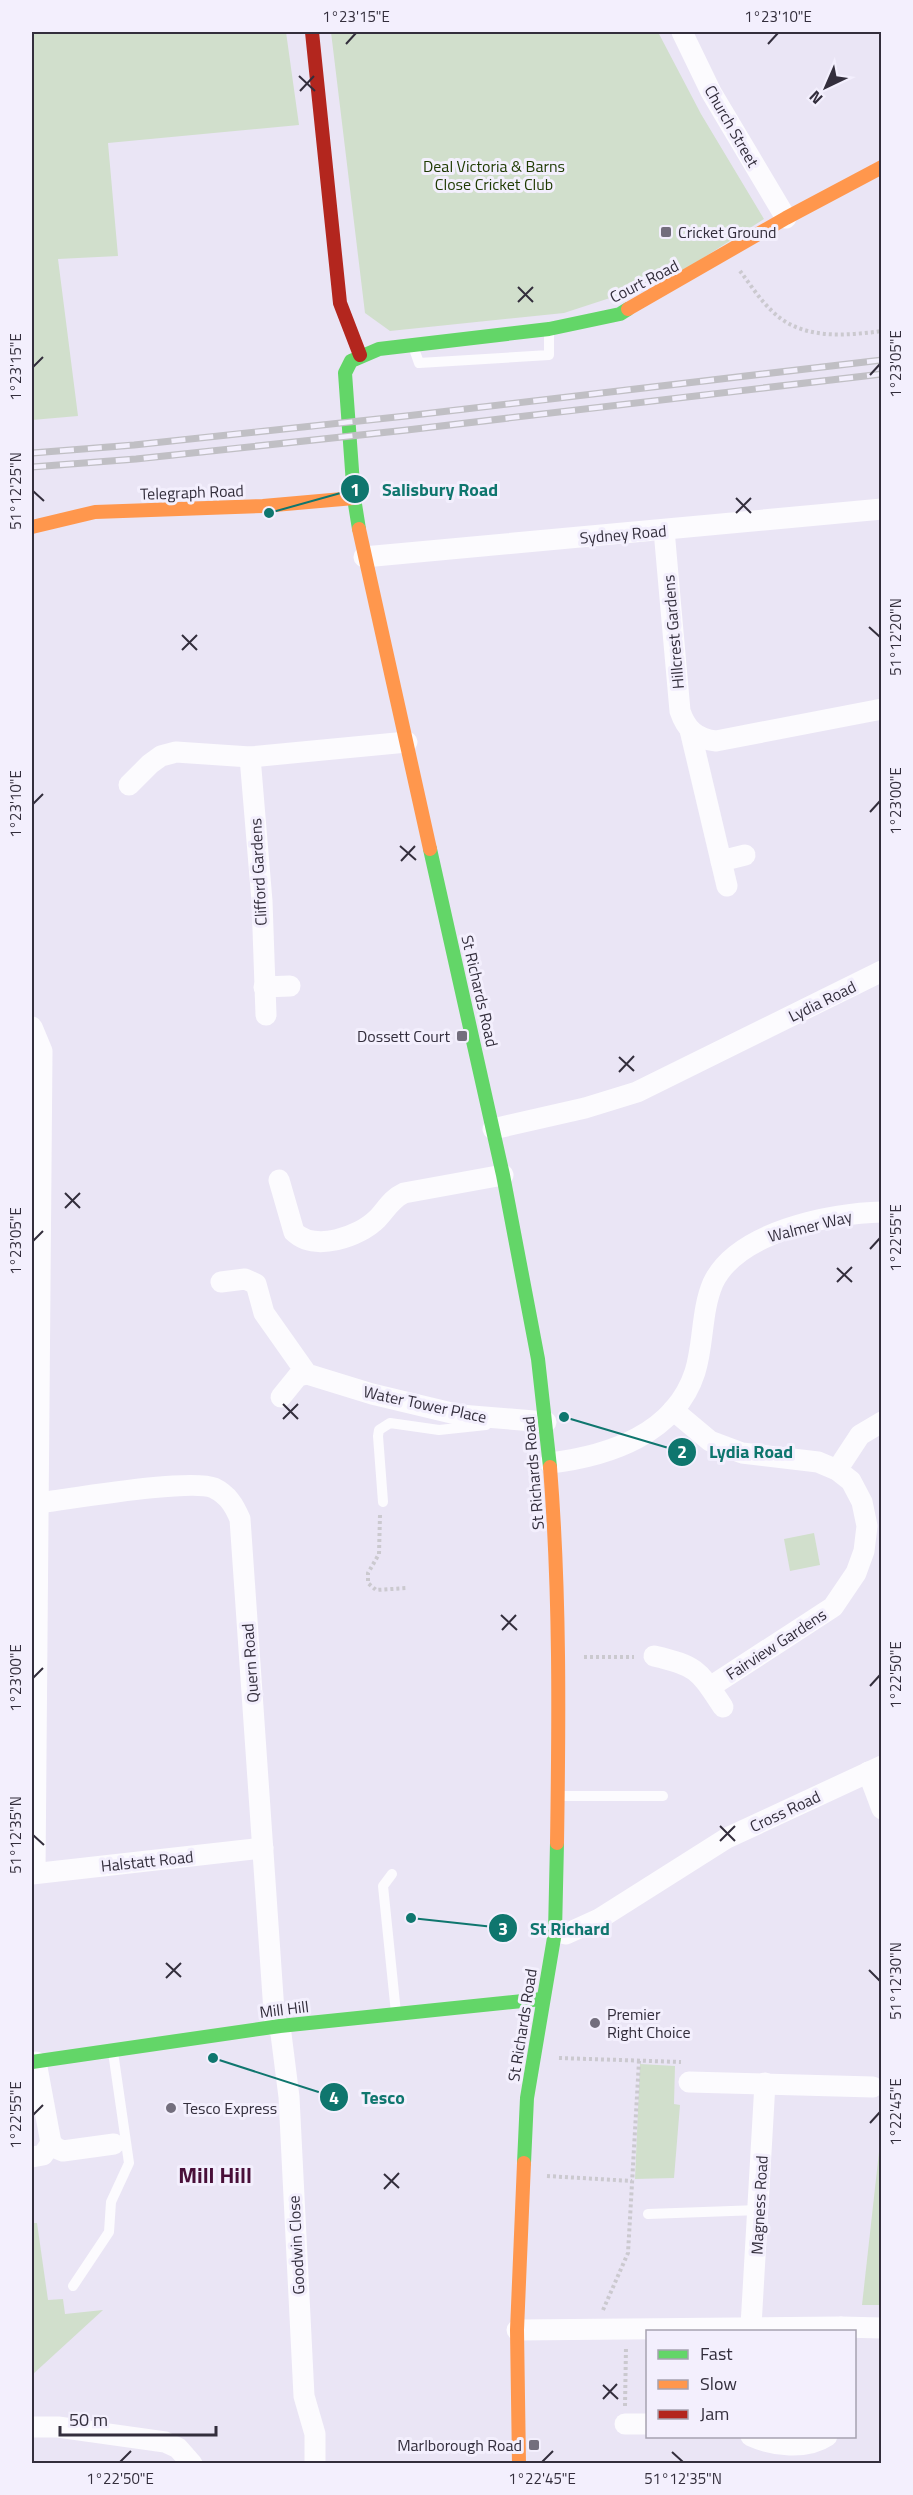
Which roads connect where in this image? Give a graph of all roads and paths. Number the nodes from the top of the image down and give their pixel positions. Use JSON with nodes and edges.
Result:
{"nodes":[{"id":1,"x":312,"y":32,"type":"edge"},
{"id":2,"x":682,"y":32,"type":"edge"},
{"id":3,"x":882,"y":167,"type":"edge"},
{"id":4,"x":786,"y":218,"type":"junction"},
{"id":5,"x":728,"y":253,"type":"junction"},
{"id":6,"x":549,"y":329,"type":"junction"},
{"id":7,"x":882,"y":331,"type":"edge"},
{"id":8,"x":412,"y":344,"type":"junction"},
{"id":9,"x":360,"y":355,"type":"junction"},
{"id":10,"x":354,"y":498,"type":"junction"},
{"id":11,"x":882,"y":509,"type":"edge"},
{"id":12,"x":32,"y":527,"type":"edge"},
{"id":13,"x":664,"y":530,"type":"junction"},
{"id":14,"x":364,"y":557,"type":"junction"},
{"id":15,"x":882,"y":710,"type":"edge"},
{"id":16,"x":690,"y":730,"type":"junction"},
{"id":17,"x":407,"y":742,"type":"junction"},
{"id":18,"x":250,"y":757,"type":"junction"},
{"id":19,"x":129,"y":785,"type":"dead end"},
{"id":20,"x":745,"y":855,"type":"dead end"},
{"id":21,"x":721,"y":861,"type":"junction"},
{"id":22,"x":727,"y":886,"type":"dead end"},
{"id":23,"x":882,"y":971,"type":"edge"},
{"id":24,"x":290,"y":986,"type":"dead end"},
{"id":25,"x":264,"y":987,"type":"junction"},
{"id":26,"x":266,"y":1015,"type":"dead end"},
{"id":27,"x":32,"y":1027,"type":"edge"},
{"id":28,"x":494,"y":1129,"type":"junction"},
{"id":29,"x":503,"y":1175,"type":"junction"},
{"id":30,"x":279,"y":1180,"type":"dead end"},
{"id":31,"x":882,"y":1212,"type":"edge"},
{"id":32,"x":221,"y":1282,"type":"dead end"},
{"id":33,"x":308,"y":1374,"type":"junction"},
{"id":34,"x":281,"y":1397,"type":"dead end"},
{"id":35,"x":674,"y":1410,"type":"junction"},
{"id":36,"x":516,"y":1421,"type":"junction"},
{"id":37,"x":546,"y":1422,"type":"junction"},
{"id":38,"x":882,"y":1422,"type":"edge"},
{"id":39,"x":550,"y":1463,"type":"junction"},
{"id":40,"x":837,"y":1470,"type":"junction"},
{"id":41,"x":383,"y":1502,"type":"joint"},
{"id":42,"x":38,"y":1503,"type":"junction"},
{"id":43,"x":407,"y":1588,"type":"dead end"},
{"id":44,"x":560,"y":1656,"type":"junction"},
{"id":45,"x":654,"y":1656,"type":"joint"},
{"id":46,"x":710,"y":1688,"type":"junction"},
{"id":47,"x":723,"y":1707,"type":"dead end"},
{"id":48,"x":875,"y":1769,"type":"edge"},
{"id":49,"x":557,"y":1796,"type":"junction"},
{"id":50,"x":663,"y":1796,"type":"dead end"},
{"id":51,"x":882,"y":1809,"type":"edge"},
{"id":52,"x":263,"y":1848,"type":"junction"},
{"id":53,"x":33,"y":1874,"type":"edge"},
{"id":54,"x":392,"y":1874,"type":"dead end"},
{"id":55,"x":555,"y":1923,"type":"junction"},
{"id":56,"x":542,"y":1999,"type":"junction"},
{"id":57,"x":396,"y":2014,"type":"junction"},
{"id":58,"x":278,"y":2026,"type":"junction"},
{"id":59,"x":113,"y":2052,"type":"junction"},
{"id":60,"x":532,"y":2058,"type":"junction"},
{"id":61,"x":639,"y":2061,"type":"junction"},
{"id":62,"x":34,"y":2062,"type":"edge"},
{"id":63,"x":689,"y":2072,"type":"joint"},
{"id":64,"x":765,"y":2083,"type":"junction"},
{"id":65,"x":873,"y":2087,"type":"dead end"},
{"id":66,"x":51,"y":2143,"type":"junction"},
{"id":67,"x":114,"y":2144,"type":"dead end"},
{"id":68,"x":32,"y":2157,"type":"edge"},
{"id":69,"x":522,"y":2175,"type":"junction"},
{"id":70,"x":633,"y":2181,"type":"junction"},
{"id":71,"x":759,"y":2210,"type":"junction"},
{"id":72,"x":648,"y":2214,"type":"dead end"},
{"id":73,"x":73,"y":2286,"type":"dead end"},
{"id":74,"x":752,"y":2326,"type":"junction"},
{"id":75,"x":626,"y":2328,"type":"junction"},
{"id":76,"x":882,"y":2328,"type":"edge"},
{"id":77,"x":596,"y":2329,"type":"junction"},
{"id":78,"x":841,"y":2329,"type":"edge"},
{"id":79,"x":517,"y":2330,"type":"junction"},
{"id":80,"x":625,"y":2424,"type":"joint"},
{"id":81,"x":646,"y":2424,"type":"edge"},
{"id":82,"x":32,"y":2427,"type":"edge"},
{"id":83,"x":756,"y":2438,"type":"edge"},
{"id":84,"x":824,"y":2438,"type":"edge"},
{"id":85,"x":192,"y":2463,"type":"edge"},
{"id":86,"x":315,"y":2463,"type":"edge"},
{"id":87,"x":519,"y":2463,"type":"edge"}],
"edges":[{"from":1,"to":9,"type":"street"},
{"from":2,"to":4,"type":"street","name":"Church Street"},
{"from":3,"to":4,"type":"street","name":"Court Road"},
{"from":4,"to":5,"type":"street","name":"Court Road"},
{"from":5,"to":6,"type":"street","name":"Court Road"},
{"from":5,"to":7,"type":"path"},
{"from":6,"to":8,"type":"street","name":"Court Road"},
{"from":6,"to":8,"type":"lane"},
{"from":8,"to":9,"type":"street","name":"Court Road"},
{"from":9,"to":10,"type":"street","name":"St Richards Road"},
{"from":10,"to":12,"type":"street","name":"Telegraph Road"},
{"from":10,"to":14,"type":"street","name":"St Richards Road"},
{"from":11,"to":13,"type":"street","name":"Sydney Road"},
{"from":13,"to":14,"type":"street","name":"Sydney Road"},
{"from":13,"to":16,"type":"street","name":"Hillcrest Gardens"},
{"from":14,"to":17,"type":"street","name":"St Richards Road"},
{"from":15,"to":16,"type":"street"},
{"from":16,"to":21,"type":"street","name":"Hillcrest Gardens"},
{"from":17,"to":18,"type":"street"},
{"from":17,"to":28,"type":"street","name":"St Richards Road"},
{"from":18,"to":19,"type":"street"},
{"from":18,"to":25,"type":"street","name":"Clifford Gardens"},
{"from":20,"to":21,"type":"street"},
{"from":21,"to":22,"type":"street","name":"Hillcrest Gardens"},
{"from":23,"to":28,"type":"street","name":"Lydia Road"},
{"from":24,"to":25,"type":"street"},
{"from":25,"to":26,"type":"street","name":"Clifford Gardens"},
{"from":27,"to":42,"type":"street"},
{"from":28,"to":29,"type":"street","name":"St Richards Road"},
{"from":29,"to":30,"type":"street"},
{"from":29,"to":37,"type":"street","name":"St Richards Road"},
{"from":31,"to":35,"type":"street","name":"Walmer Way"},
{"from":32,"to":33,"type":"street"},
{"from":33,"to":34,"type":"street"},
{"from":33,"to":36,"type":"street","name":"Water Tower Place"},
{"from":35,"to":39,"type":"street","name":"Walmer Way"},
{"from":35,"to":40,"type":"street"},
{"from":36,"to":37,"type":"street","name":"Water Tower Place"},
{"from":36,"to":41,"type":"lane"},
{"from":37,"to":39,"type":"street","name":"St Richards Road"},
{"from":38,"to":40,"type":"street"},
{"from":39,"to":44,"type":"street","name":"St Richards Road"},
{"from":40,"to":46,"type":"street","name":"Fairview Gardens"},
{"from":41,"to":43,"type":"path"},
{"from":42,"to":52,"type":"street","name":"Quern Road"},
{"from":42,"to":53,"type":"street"},
{"from":44,"to":45,"type":"path"},
{"from":44,"to":49,"type":"street","name":"St Richards Road"},
{"from":45,"to":46,"type":"street","name":"Fairview Gardens"},
{"from":46,"to":47,"type":"street","name":"Fairview Gardens"},
{"from":48,"to":51,"type":"street"},
{"from":48,"to":55,"type":"street","name":"Cross Road"},
{"from":49,"to":50,"type":"lane"},
{"from":49,"to":55,"type":"street","name":"St Richards Road"},
{"from":52,"to":53,"type":"street","name":"Halstatt Road"},
{"from":52,"to":58,"type":"street","name":"Quern Road"},
{"from":54,"to":57,"type":"lane"},
{"from":55,"to":56,"type":"street","name":"St Richards Road"},
{"from":56,"to":57,"type":"street","name":"Mill Hill"},
{"from":56,"to":60,"type":"street","name":"St Richards Road"},
{"from":57,"to":58,"type":"street","name":"Mill Hill"},
{"from":58,"to":59,"type":"street","name":"Mill Hill"},
{"from":58,"to":86,"type":"street","name":"Goodwin Close"},
{"from":59,"to":62,"type":"street","name":"Mill Hill"},
{"from":59,"to":73,"type":"lane"},
{"from":60,"to":61,"type":"path"},
{"from":60,"to":69,"type":"street","name":"St Richards Road"},
{"from":61,"to":63,"type":"path"},
{"from":61,"to":70,"type":"path"},
{"from":62,"to":66,"type":"street"},
{"from":63,"to":64,"type":"street"},
{"from":64,"to":65,"type":"street"},
{"from":64,"to":71,"type":"street","name":"Magness Road"},
{"from":66,"to":67,"type":"street"},
{"from":66,"to":68,"type":"street"},
{"from":69,"to":70,"type":"path"},
{"from":69,"to":79,"type":"street","name":"St Richards Road"},
{"from":70,"to":77,"type":"path"},
{"from":71,"to":72,"type":"lane"},
{"from":71,"to":74,"type":"street","name":"Magness Road"},
{"from":74,"to":75,"type":"street"},
{"from":74,"to":78,"type":"street"},
{"from":75,"to":77,"type":"street"},
{"from":75,"to":80,"type":"path"},
{"from":76,"to":78,"type":"street"},
{"from":77,"to":79,"type":"street"},
{"from":79,"to":87,"type":"street","name":"St Richards Road"},
{"from":80,"to":81,"type":"street"},
{"from":82,"to":85,"type":"street"},
{"from":83,"to":84,"type":"street"}]}
